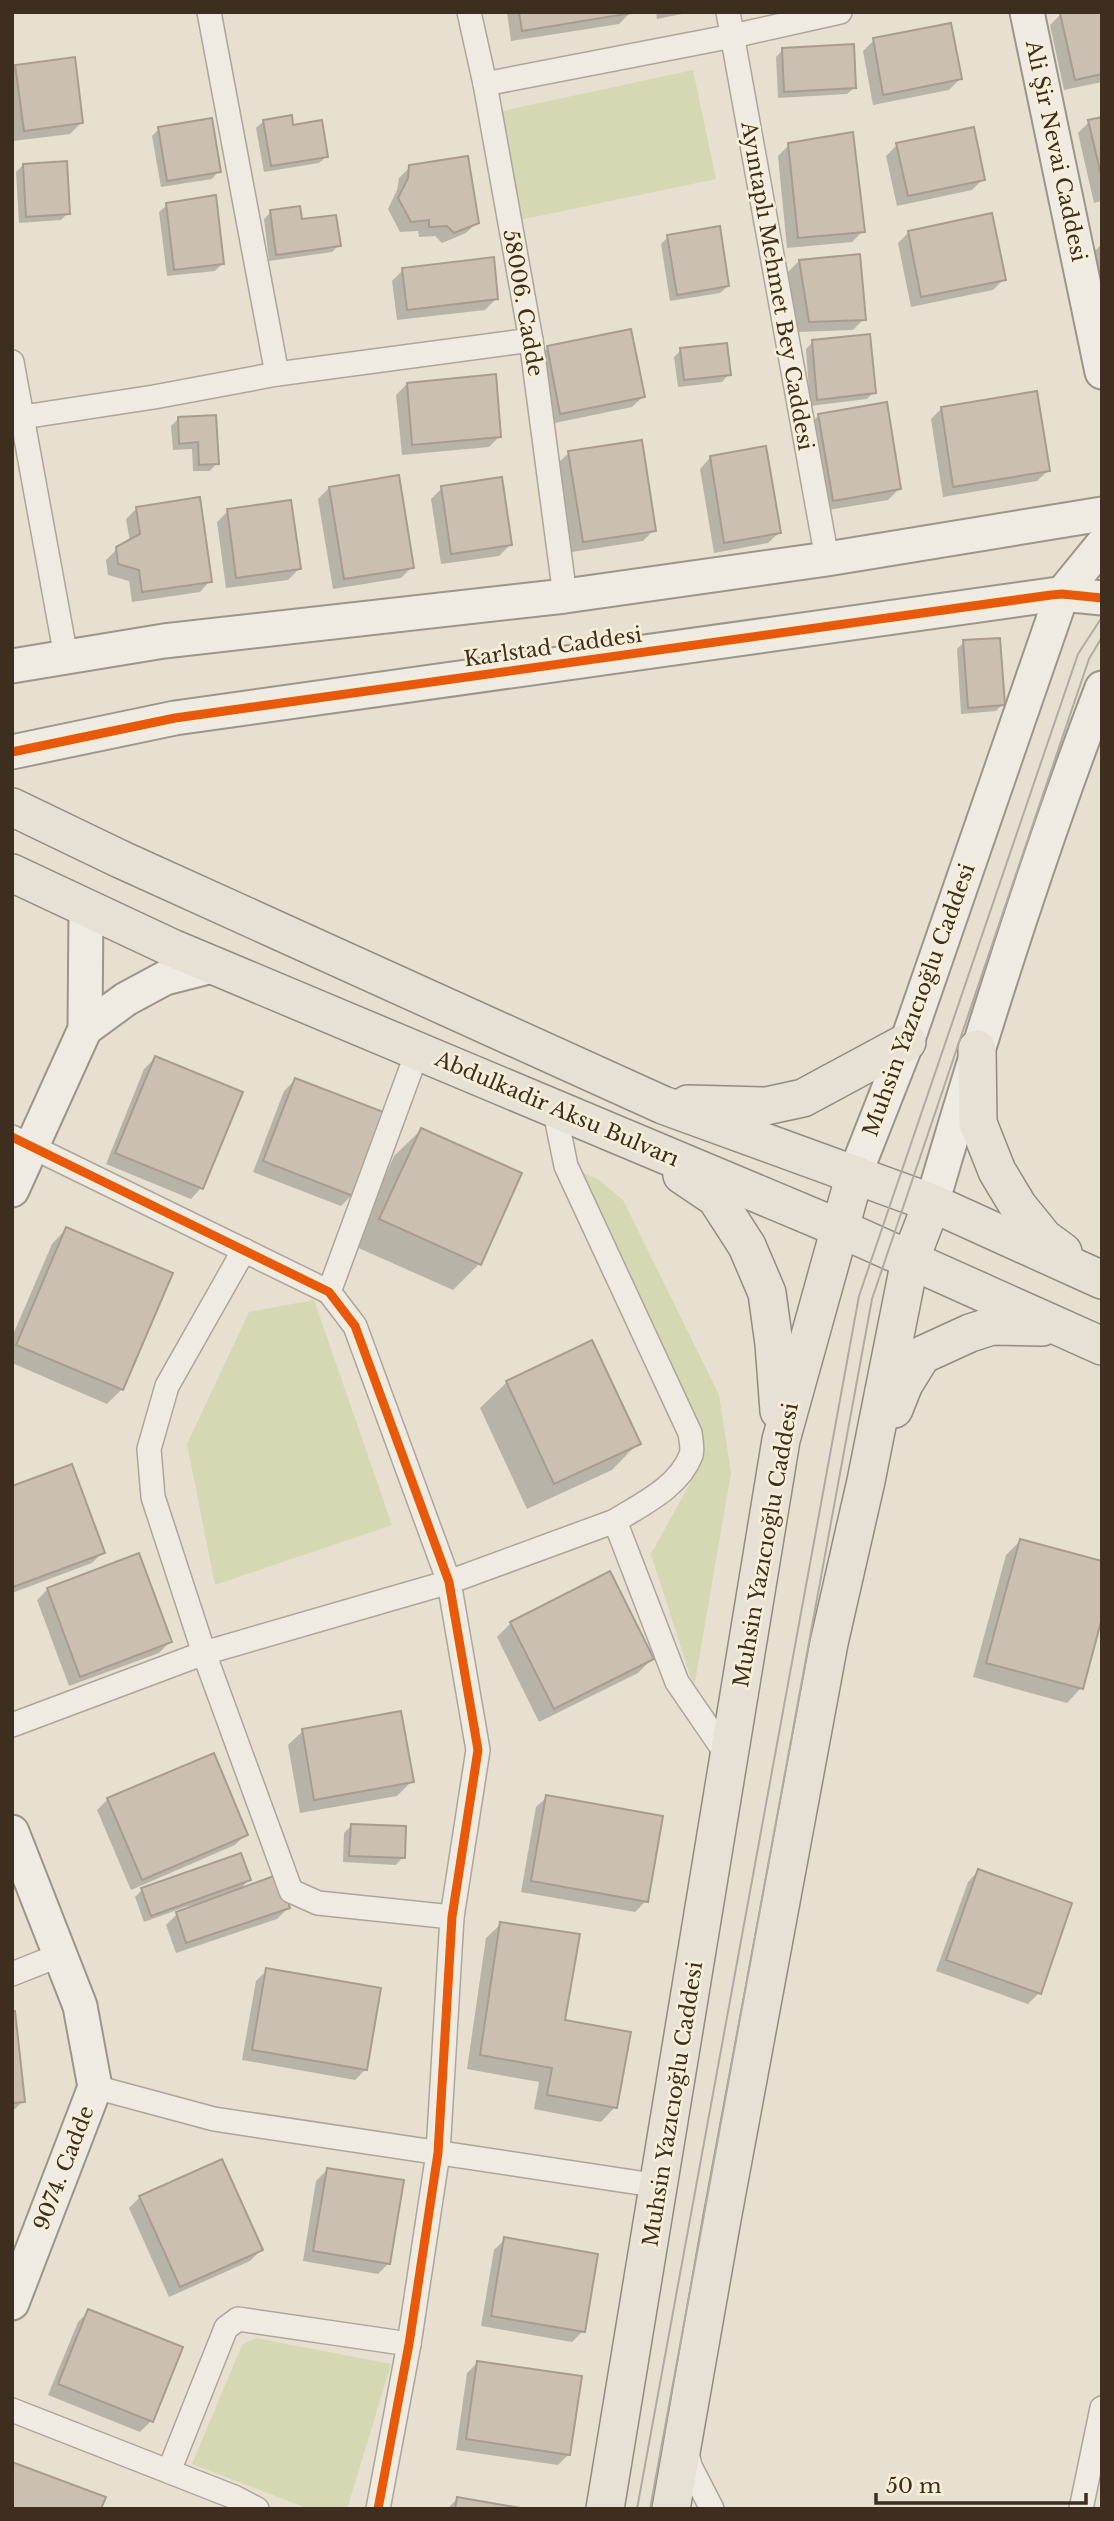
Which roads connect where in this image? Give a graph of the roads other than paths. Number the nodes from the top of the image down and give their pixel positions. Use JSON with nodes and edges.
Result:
{"nodes":[{"id":1,"x":209,"y":12,"type":"edge"},
{"id":2,"x":469,"y":12,"type":"edge"},
{"id":3,"x":728,"y":12,"type":"edge"},
{"id":4,"x":840,"y":12,"type":"edge"},
{"id":5,"x":1027,"y":12,"type":"edge"},
{"id":6,"x":733,"y":36,"type":"junction"},
{"id":7,"x":485,"y":84,"type":"junction"},
{"id":8,"x":531,"y":340,"type":"junction"},
{"id":9,"x":12,"y":362,"type":"edge"},
{"id":10,"x":1102,"y":372,"type":"edge"},
{"id":11,"x":277,"y":374,"type":"junction"},
{"id":12,"x":19,"y":410,"type":"edge"},
{"id":13,"x":1102,"y":514,"type":"edge"},
{"id":14,"x":1102,"y":545,"type":"edge"},
{"id":15,"x":827,"y":559,"type":"junction"},
{"id":16,"x":1062,"y":594,"type":"junction"},
{"id":17,"x":565,"y":596,"type":"junction"},
{"id":18,"x":1102,"y":598,"type":"edge"},
{"id":19,"x":66,"y":657,"type":"junction"},
{"id":20,"x":12,"y":666,"type":"edge"},
{"id":21,"x":1102,"y":688,"type":"edge"},
{"id":22,"x":12,"y":752,"type":"edge"},
{"id":23,"x":12,"y":807,"type":"edge"},
{"id":24,"x":12,"y":873,"type":"edge"},
{"id":25,"x":86,"y":908,"type":"junction"},
{"id":26,"x":216,"y":965,"type":"junction"},
{"id":27,"x":85,"y":1028,"type":"junction"},
{"id":28,"x":906,"y":1042,"type":"junction"},
{"id":29,"x":977,"y":1049,"type":"junction"},
{"id":30,"x":418,"y":1050,"type":"junction"},
{"id":31,"x":663,"y":1105,"type":"junction"},
{"id":32,"x":554,"y":1107,"type":"junction"},
{"id":33,"x":632,"y":1140,"type":"junction"},
{"id":34,"x":22,"y":1142,"type":"edge"},
{"id":35,"x":855,"y":1174,"type":"junction"},
{"id":36,"x":12,"y":1190,"type":"edge"},
{"id":37,"x":932,"y":1203,"type":"junction"},
{"id":38,"x":839,"y":1228,"type":"junction"},
{"id":39,"x":244,"y":1250,"type":"junction"},
{"id":40,"x":910,"y":1260,"type":"junction"},
{"id":41,"x":1098,"y":1278,"type":"edge"},
{"id":42,"x":329,"y":1293,"type":"junction"},
{"id":43,"x":1060,"y":1328,"type":"junction"},
{"id":44,"x":1102,"y":1346,"type":"edge"},
{"id":45,"x":781,"y":1440,"type":"junction"},
{"id":46,"x":866,"y":1481,"type":"junction"},
{"id":47,"x":615,"y":1521,"type":"junction"},
{"id":48,"x":449,"y":1582,"type":"junction"},
{"id":49,"x":204,"y":1653,"type":"junction"},
{"id":50,"x":12,"y":1725,"type":"edge"},
{"id":51,"x":729,"y":1758,"type":"junction"},
{"id":52,"x":12,"y":1832,"type":"edge"},
{"id":53,"x":452,"y":1917,"type":"junction"},
{"id":54,"x":60,"y":1955,"type":"junction"},
{"id":55,"x":12,"y":1974,"type":"edge"},
{"id":56,"x":95,"y":2088,"type":"junction"},
{"id":57,"x":438,"y":2153,"type":"junction"},
{"id":58,"x":660,"y":2186,"type":"junction"},
{"id":59,"x":12,"y":2304,"type":"edge"},
{"id":60,"x":409,"y":2344,"type":"junction"},
{"id":61,"x":1102,"y":2408,"type":"edge"},
{"id":62,"x":12,"y":2410,"type":"edge"},
{"id":63,"x":684,"y":2438,"type":"junction"},
{"id":64,"x":169,"y":2471,"type":"junction"},
{"id":65,"x":257,"y":2509,"type":"edge"},
{"id":66,"x":378,"y":2509,"type":"edge"},
{"id":67,"x":606,"y":2509,"type":"edge"},
{"id":68,"x":671,"y":2509,"type":"edge"},
{"id":69,"x":712,"y":2509,"type":"edge"},
{"id":70,"x":1081,"y":2509,"type":"edge"}],
"edges":[{"from":1,"to":11,"type":"street"},
{"from":2,"to":7,"type":"street","name":"58006. Cadde"},
{"from":3,"to":6,"type":"street","name":"Ayıntaplı Mehmet Bey Caddesi"},
{"from":4,"to":6,"type":"street"},
{"from":5,"to":10,"type":"street","name":"Ali Şir Nevai Caddesi"},
{"from":6,"to":7,"type":"street"},
{"from":6,"to":15,"type":"street","name":"Ayıntaplı Mehmet Bey Caddesi"},
{"from":7,"to":8,"type":"street","name":"58006. Cadde"},
{"from":8,"to":11,"type":"street"},
{"from":8,"to":17,"type":"street","name":"58006. Cadde"},
{"from":9,"to":12,"type":"street"},
{"from":11,"to":12,"type":"street"},
{"from":12,"to":19,"type":"street"},
{"from":13,"to":15,"type":"street"},
{"from":14,"to":16,"type":"street","name":"Muhsin Yazıcıoğlu Caddesi"},
{"from":15,"to":17,"type":"street"},
{"from":16,"to":18,"type":"street","name":"Karlstad Caddesi"},
{"from":16,"to":22,"type":"street","name":"Karlstad Caddesi"},
{"from":16,"to":28,"type":"street","name":"Muhsin Yazıcıoğlu Caddesi"},
{"from":17,"to":19,"type":"street"},
{"from":19,"to":20,"type":"street"},
{"from":21,"to":29,"type":"street"},
{"from":23,"to":31,"type":"main road"},
{"from":24,"to":25,"type":"main road","name":"Abdulkadir Aksu Bulvarı"},
{"from":25,"to":26,"type":"main road","name":"Abdulkadir Aksu Bulvarı"},
{"from":25,"to":27,"type":"street"},
{"from":26,"to":27,"type":"street"},
{"from":26,"to":30,"type":"main road","name":"Abdulkadir Aksu Bulvarı"},
{"from":27,"to":34,"type":"street"},
{"from":28,"to":31,"type":"main road"},
{"from":28,"to":35,"type":"street","name":"Muhsin Yazıcıoğlu Caddesi"},
{"from":29,"to":37,"type":"street"},
{"from":29,"to":41,"type":"main road"},
{"from":30,"to":32,"type":"main road","name":"Abdulkadir Aksu Bulvarı"},
{"from":30,"to":42,"type":"street"},
{"from":31,"to":35,"type":"main road"},
{"from":32,"to":33,"type":"main road","name":"Abdulkadir Aksu Bulvarı"},
{"from":32,"to":47,"type":"street"},
{"from":33,"to":38,"type":"main road","name":"Abdulkadir Aksu Bulvarı"},
{"from":33,"to":45,"type":"main road"},
{"from":34,"to":36,"type":"street"},
{"from":34,"to":39,"type":"street"},
{"from":35,"to":37,"type":"main road"},
{"from":35,"to":38,"type":"main road","name":"Muhsin Yazıcıoğlu Caddesi"},
{"from":37,"to":40,"type":"main road"},
{"from":37,"to":41,"type":"main road"},
{"from":38,"to":40,"type":"main road","name":"Abdulkadir Aksu Bulvarı"},
{"from":38,"to":45,"type":"main road","name":"Muhsin Yazıcıoğlu Caddesi"},
{"from":39,"to":42,"type":"street"},
{"from":39,"to":49,"type":"street"},
{"from":40,"to":43,"type":"main road","name":"Abdulkadir Aksu Bulvarı"},
{"from":40,"to":46,"type":"main road"},
{"from":42,"to":48,"type":"street"},
{"from":43,"to":44,"type":"main road","name":"Abdulkadir Aksu Bulvarı"},
{"from":43,"to":46,"type":"main road"},
{"from":45,"to":51,"type":"main road","name":"Muhsin Yazıcıoğlu Caddesi"},
{"from":46,"to":63,"type":"main road"},
{"from":47,"to":48,"type":"street"},
{"from":47,"to":51,"type":"street"},
{"from":48,"to":49,"type":"street"},
{"from":48,"to":53,"type":"street"},
{"from":49,"to":50,"type":"street"},
{"from":49,"to":53,"type":"street"},
{"from":51,"to":58,"type":"main road","name":"Muhsin Yazıcıoğlu Caddesi"},
{"from":52,"to":54,"type":"street","name":"9074. Cadde"},
{"from":53,"to":57,"type":"street"},
{"from":54,"to":55,"type":"street"},
{"from":54,"to":56,"type":"street","name":"9074. Cadde"},
{"from":56,"to":57,"type":"street"},
{"from":56,"to":59,"type":"street","name":"9074. Cadde"},
{"from":57,"to":58,"type":"street"},
{"from":57,"to":60,"type":"street"},
{"from":58,"to":67,"type":"main road","name":"Muhsin Yazıcıoğlu Caddesi"},
{"from":60,"to":64,"type":"street"},
{"from":60,"to":66,"type":"street"},
{"from":61,"to":70,"type":"street"},
{"from":62,"to":64,"type":"street"},
{"from":63,"to":68,"type":"main road"},
{"from":63,"to":69,"type":"street"},
{"from":64,"to":65,"type":"street"}]}
